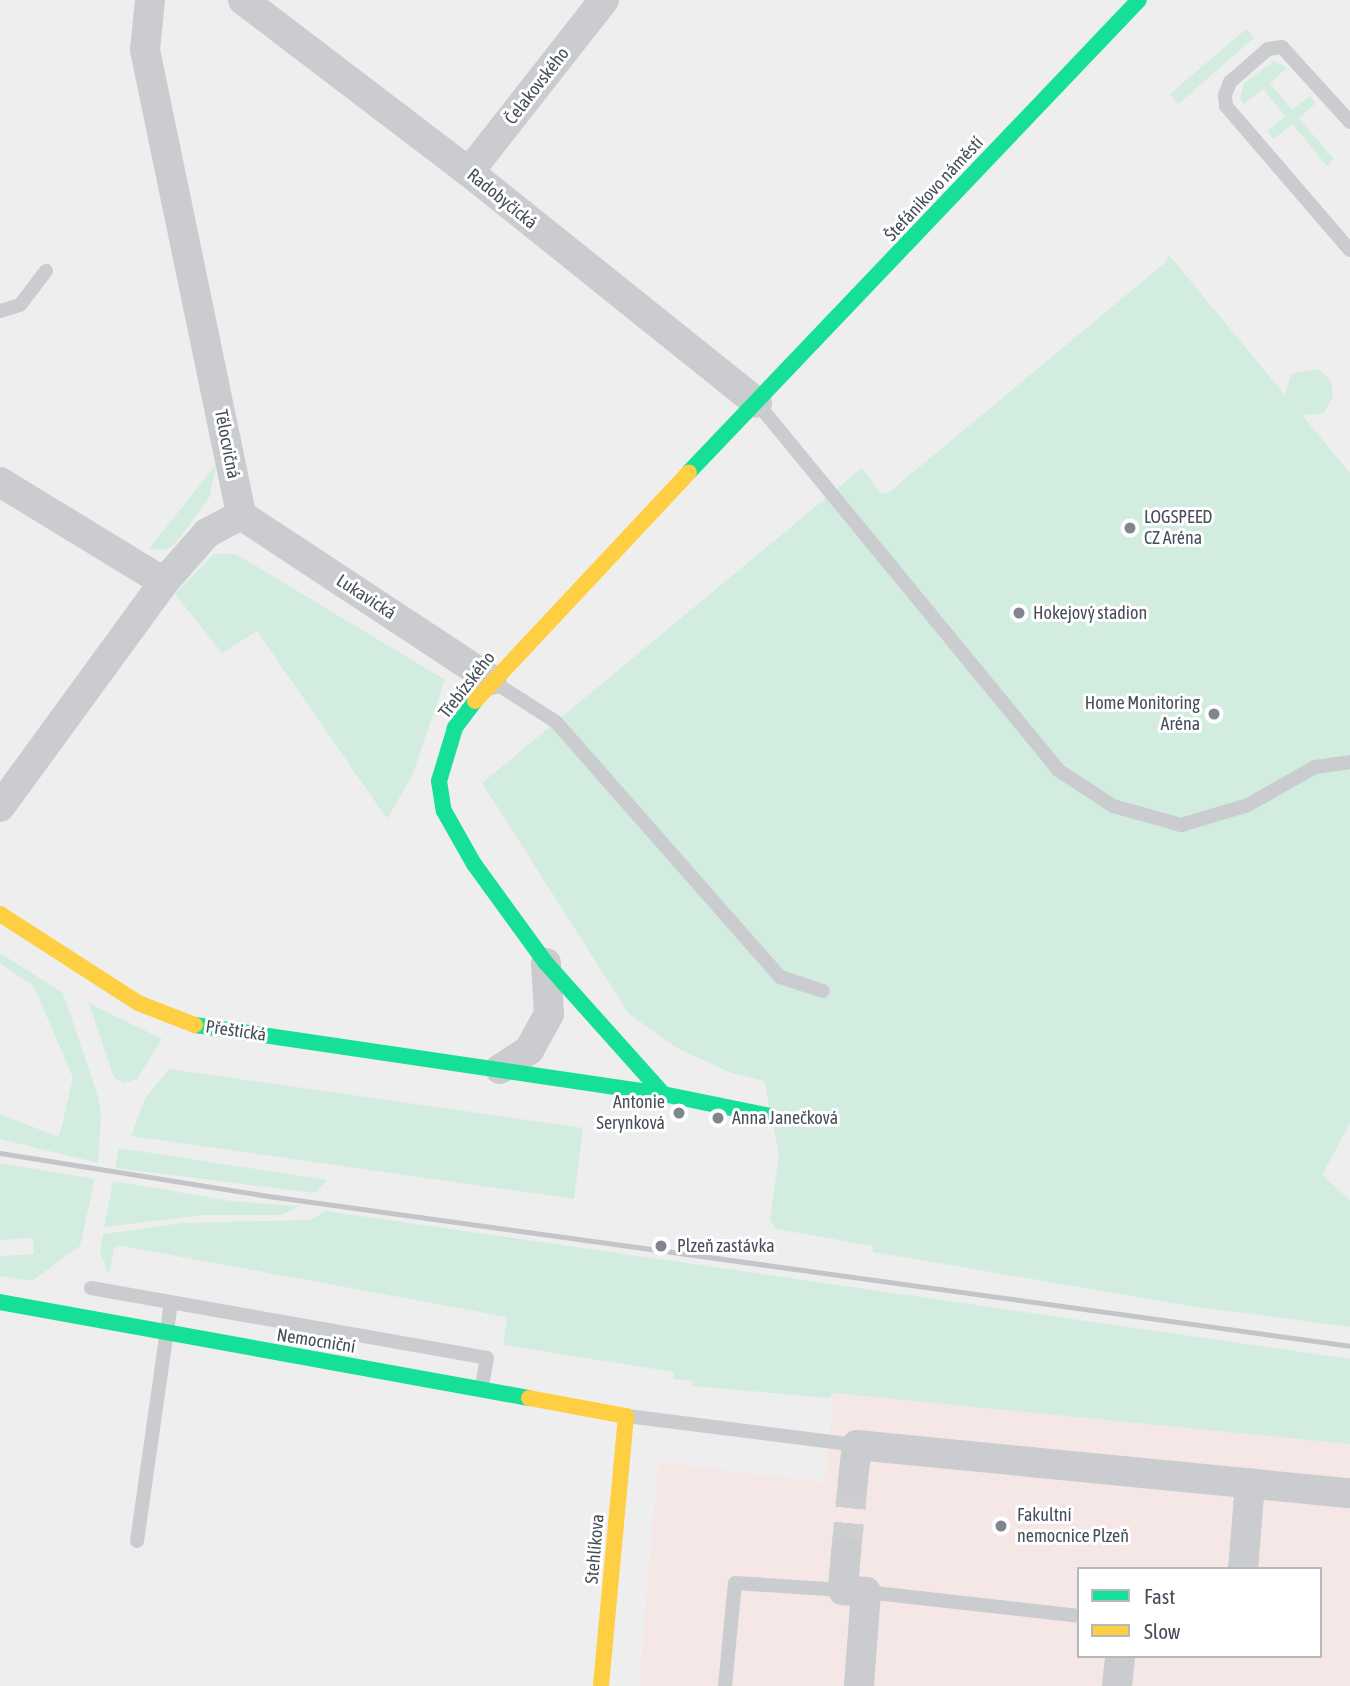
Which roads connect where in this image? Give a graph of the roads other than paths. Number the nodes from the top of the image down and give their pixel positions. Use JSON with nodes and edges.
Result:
{"nodes":[{"id":1,"x":150,"y":0,"type":"edge"},
{"id":2,"x":243,"y":0,"type":"edge"},
{"id":3,"x":604,"y":0,"type":"edge"},
{"id":4,"x":1139,"y":0,"type":"edge"},
{"id":5,"x":1350,"y":122,"type":"edge"},
{"id":6,"x":469,"y":172,"type":"junction"},
{"id":7,"x":1350,"y":250,"type":"edge"},
{"id":8,"x":46,"y":271,"type":"dead end"},
{"id":9,"x":0,"y":312,"type":"edge"},
{"id":10,"x":757,"y":404,"type":"junction"},
{"id":11,"x":0,"y":482,"type":"edge"},
{"id":12,"x":241,"y":514,"type":"junction"},
{"id":13,"x":164,"y":582,"type":"junction"},
{"id":14,"x":491,"y":680,"type":"junction"},
{"id":15,"x":1350,"y":762,"type":"edge"},
{"id":16,"x":0,"y":807,"type":"edge"},
{"id":17,"x":0,"y":914,"type":"edge"},
{"id":18,"x":546,"y":963,"type":"junction"},
{"id":19,"x":823,"y":992,"type":"dead end"},
{"id":20,"x":500,"y":1069,"type":"junction"},
{"id":21,"x":663,"y":1094,"type":"junction"},
{"id":22,"x":770,"y":1116,"type":"dead end"},
{"id":23,"x":91,"y":1288,"type":"dead end"},
{"id":24,"x":0,"y":1302,"type":"edge"},
{"id":25,"x":171,"y":1302,"type":"junction"},
{"id":26,"x":166,"y":1336,"type":"junction"},
{"id":27,"x":482,"y":1388,"type":"junction"},
{"id":28,"x":626,"y":1416,"type":"junction"},
{"id":29,"x":857,"y":1446,"type":"junction"},
{"id":30,"x":853,"y":1481,"type":"tunnel mouth"},
{"id":31,"x":1250,"y":1483,"type":"junction"},
{"id":32,"x":1350,"y":1493,"type":"edge"},
{"id":33,"x":137,"y":1541,"type":"dead end"},
{"id":34,"x":846,"y":1553,"type":"tunnel mouth"},
{"id":35,"x":1243,"y":1567,"type":"edge"},
{"id":36,"x":855,"y":1591,"type":"junction"},
{"id":37,"x":1077,"y":1616,"type":"edge"},
{"id":38,"x":1120,"y":1658,"type":"edge"},
{"id":39,"x":601,"y":1686,"type":"edge"},
{"id":40,"x":725,"y":1686,"type":"edge"},
{"id":41,"x":859,"y":1686,"type":"edge"},
{"id":42,"x":1118,"y":1686,"type":"edge"}],
"edges":[{"from":1,"to":12,"type":"street","name":"Tělocvičná"},
{"from":2,"to":6,"type":"street","name":"Radobyčická"},
{"from":3,"to":6,"type":"street","name":"Čelakovského"},
{"from":4,"to":10,"type":"street","name":"Štefánikovo náměstí"},
{"from":5,"to":7,"type":"lane"},
{"from":6,"to":10,"type":"street","name":"Radobyčická"},
{"from":8,"to":9,"type":"lane"},
{"from":10,"to":14,"type":"street","name":"Třebízského"},
{"from":10,"to":15,"type":"lane"},
{"from":11,"to":13,"type":"street"},
{"from":12,"to":13,"type":"street"},
{"from":12,"to":14,"type":"street","name":"Lukavická"},
{"from":13,"to":16,"type":"street"},
{"from":14,"to":18,"type":"street","name":"Třebízského"},
{"from":14,"to":19,"type":"lane"},
{"from":17,"to":20,"type":"street","name":"Přeštická"},
{"from":18,"to":20,"type":"street"},
{"from":18,"to":21,"type":"street","name":"Třebízského"},
{"from":20,"to":21,"type":"street","name":"Přeštická"},
{"from":21,"to":22,"type":"street","name":"Přeštická"},
{"from":23,"to":25,"type":"lane"},
{"from":24,"to":26,"type":"street","name":"Nemocniční"},
{"from":25,"to":26,"type":"lane"},
{"from":25,"to":27,"type":"lane"},
{"from":26,"to":27,"type":"street","name":"Nemocniční"},
{"from":26,"to":33,"type":"lane"},
{"from":27,"to":28,"type":"street","name":"Nemocniční"},
{"from":28,"to":29,"type":"lane"},
{"from":28,"to":39,"type":"street","name":"Stehlíkova"},
{"from":29,"to":30,"type":"street"},
{"from":29,"to":31,"type":"street"},
{"from":31,"to":32,"type":"street"},
{"from":31,"to":35,"type":"street"},
{"from":34,"to":36,"type":"street"},
{"from":36,"to":37,"type":"lane"},
{"from":36,"to":40,"type":"lane"},
{"from":36,"to":41,"type":"street"},
{"from":38,"to":42,"type":"street"}]}
